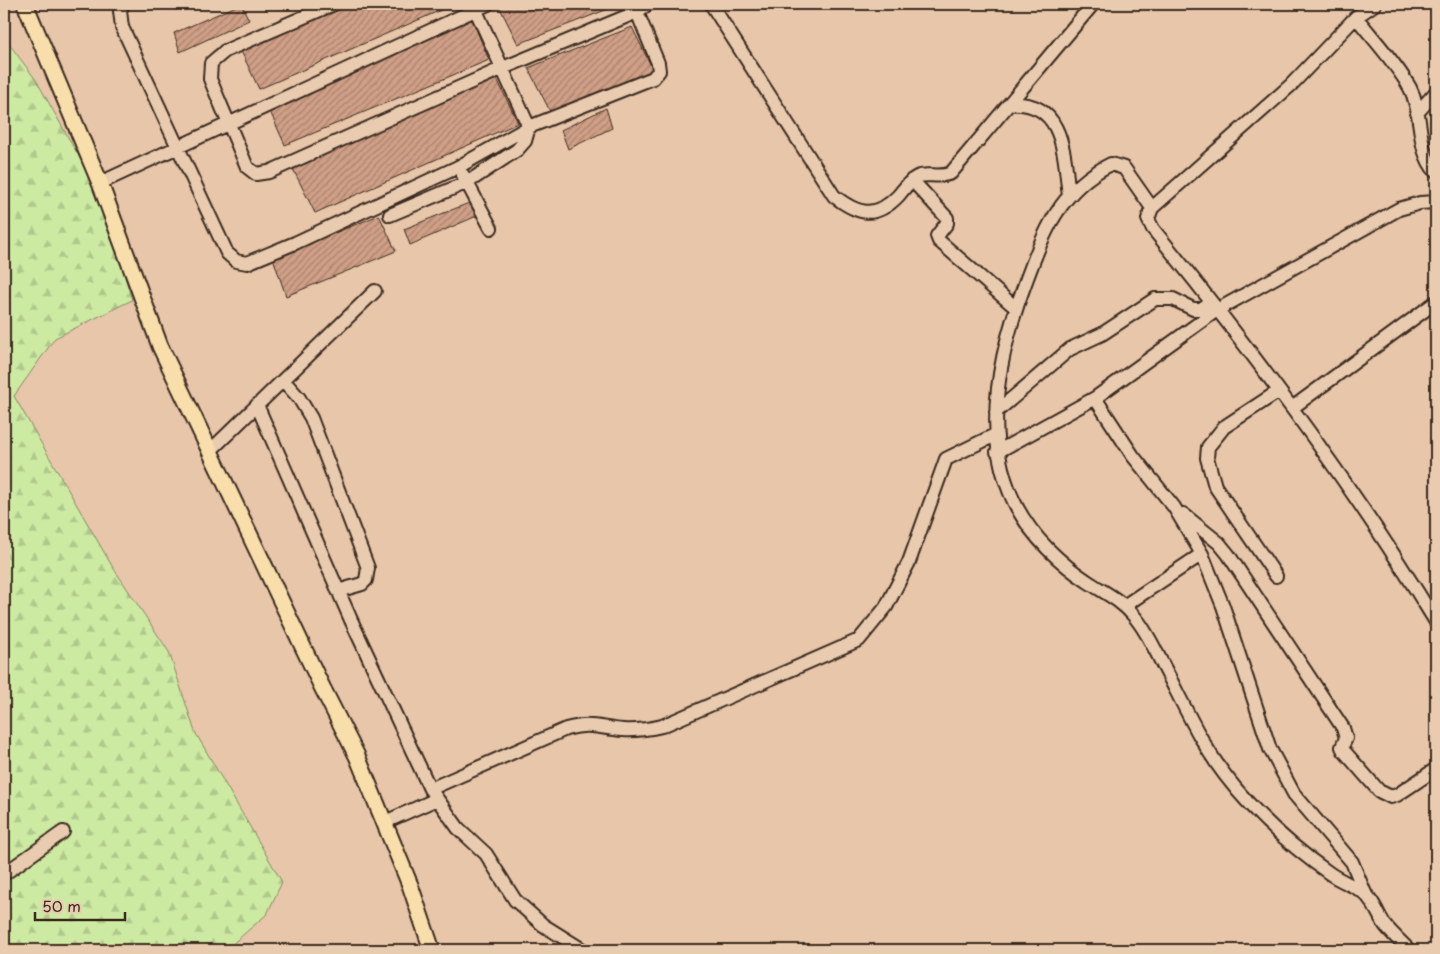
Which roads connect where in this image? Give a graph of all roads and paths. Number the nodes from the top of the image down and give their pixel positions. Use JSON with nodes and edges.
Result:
{"nodes":[{"id":1,"x":25,"y":4,"type":"edge"},
{"id":2,"x":123,"y":4,"type":"edge"},
{"id":3,"x":334,"y":4,"type":"edge"},
{"id":4,"x":488,"y":4,"type":"edge"},
{"id":5,"x":648,"y":4,"type":"edge"},
{"id":6,"x":711,"y":4,"type":"edge"},
{"id":7,"x":1093,"y":4,"type":"edge"},
{"id":8,"x":1375,"y":4,"type":"edge"},
{"id":9,"x":475,"y":7,"type":"edge"},
{"id":10,"x":637,"y":12,"type":"junction"},
{"id":11,"x":1356,"y":17,"type":"junction"},
{"id":12,"x":503,"y":68,"type":"junction"},
{"id":13,"x":1436,"y":92,"type":"edge"},
{"id":14,"x":1010,"y":104,"type":"junction"},
{"id":15,"x":1417,"y":113,"type":"junction"},
{"id":16,"x":229,"y":122,"type":"junction"},
{"id":17,"x":529,"y":127,"type":"junction"},
{"id":18,"x":179,"y":147,"type":"junction"},
{"id":19,"x":458,"y":167,"type":"junction"},
{"id":20,"x":1436,"y":172,"type":"edge"},
{"id":21,"x":912,"y":180,"type":"junction"},
{"id":22,"x":468,"y":182,"type":"junction"},
{"id":23,"x":100,"y":183,"type":"junction"},
{"id":24,"x":1069,"y":196,"type":"junction"},
{"id":25,"x":1436,"y":202,"type":"edge"},
{"id":26,"x":1152,"y":208,"type":"junction"},
{"id":27,"x":390,"y":215,"type":"dead end"},
{"id":28,"x":491,"y":228,"type":"dead end"},
{"id":29,"x":375,"y":291,"type":"dead end"},
{"id":30,"x":1436,"y":302,"type":"edge"},
{"id":31,"x":1214,"y":306,"type":"junction"},
{"id":32,"x":1016,"y":308,"type":"junction"},
{"id":33,"x":283,"y":380,"type":"junction"},
{"id":34,"x":1279,"y":391,"type":"junction"},
{"id":35,"x":1095,"y":398,"type":"junction"},
{"id":36,"x":257,"y":405,"type":"junction"},
{"id":37,"x":1292,"y":408,"type":"junction"},
{"id":38,"x":996,"y":412,"type":"junction"},
{"id":39,"x":995,"y":435,"type":"junction"},
{"id":40,"x":209,"y":452,"type":"junction"},
{"id":41,"x":997,"y":452,"type":"junction"},
{"id":42,"x":1174,"y":507,"type":"junction"},
{"id":43,"x":1202,"y":554,"type":"junction"},
{"id":44,"x":1276,"y":576,"type":"dead end"},
{"id":45,"x":338,"y":591,"type":"junction"},
{"id":46,"x":1124,"y":606,"type":"junction"},
{"id":47,"x":1436,"y":622,"type":"edge"},
{"id":48,"x":1436,"y":769,"type":"edge"},
{"id":49,"x":434,"y":794,"type":"junction"},
{"id":50,"x":385,"y":822,"type":"junction"},
{"id":51,"x":63,"y":832,"type":"dead end"},
{"id":52,"x":4,"y":874,"type":"edge"},
{"id":53,"x":1365,"y":893,"type":"junction"},
{"id":54,"x":432,"y":950,"type":"edge"},
{"id":55,"x":583,"y":950,"type":"edge"},
{"id":56,"x":1409,"y":950,"type":"edge"}],
"edges":[{"from":1,"to":23,"type":"main road"},
{"from":2,"to":18,"type":"street"},
{"from":3,"to":16,"type":"street"},
{"from":4,"to":9,"type":"street"},
{"from":5,"to":10,"type":"street"},
{"from":6,"to":21,"type":"street"},
{"from":7,"to":14,"type":"street"},
{"from":8,"to":11,"type":"street"},
{"from":9,"to":12,"type":"street"},
{"from":9,"to":16,"type":"street"},
{"from":10,"to":12,"type":"street"},
{"from":10,"to":17,"type":"street"},
{"from":11,"to":15,"type":"street"},
{"from":11,"to":26,"type":"street"},
{"from":12,"to":16,"type":"street"},
{"from":12,"to":17,"type":"street"},
{"from":13,"to":15,"type":"street"},
{"from":14,"to":21,"type":"street"},
{"from":14,"to":24,"type":"street"},
{"from":15,"to":20,"type":"street"},
{"from":16,"to":18,"type":"street"},
{"from":17,"to":19,"type":"street"},
{"from":17,"to":22,"type":"street"},
{"from":18,"to":19,"type":"street"},
{"from":18,"to":23,"type":"street"},
{"from":19,"to":22,"type":"street"},
{"from":21,"to":32,"type":"street"},
{"from":22,"to":27,"type":"street"},
{"from":22,"to":28,"type":"street"},
{"from":23,"to":40,"type":"main road"},
{"from":24,"to":26,"type":"street"},
{"from":24,"to":32,"type":"street"},
{"from":25,"to":31,"type":"street"},
{"from":26,"to":31,"type":"street"},
{"from":29,"to":33,"type":"street"},
{"from":30,"to":37,"type":"street"},
{"from":31,"to":34,"type":"street"},
{"from":31,"to":35,"type":"street"},
{"from":31,"to":38,"type":"street"},
{"from":32,"to":38,"type":"street"},
{"from":33,"to":36,"type":"street"},
{"from":33,"to":45,"type":"street"},
{"from":34,"to":37,"type":"street"},
{"from":34,"to":44,"type":"street"},
{"from":35,"to":41,"type":"street"},
{"from":35,"to":42,"type":"street"},
{"from":36,"to":40,"type":"street"},
{"from":36,"to":45,"type":"street"},
{"from":37,"to":47,"type":"street"},
{"from":38,"to":39,"type":"street"},
{"from":39,"to":41,"type":"street"},
{"from":39,"to":49,"type":"street"},
{"from":40,"to":50,"type":"main road"},
{"from":41,"to":46,"type":"street"},
{"from":42,"to":43,"type":"street"},
{"from":42,"to":48,"type":"street"},
{"from":43,"to":46,"type":"street"},
{"from":43,"to":53,"type":"street"},
{"from":45,"to":49,"type":"street"},
{"from":46,"to":53,"type":"street"},
{"from":49,"to":50,"type":"street"},
{"from":49,"to":55,"type":"street"},
{"from":50,"to":54,"type":"main road"},
{"from":51,"to":52,"type":"street"},
{"from":53,"to":56,"type":"street"}]}
